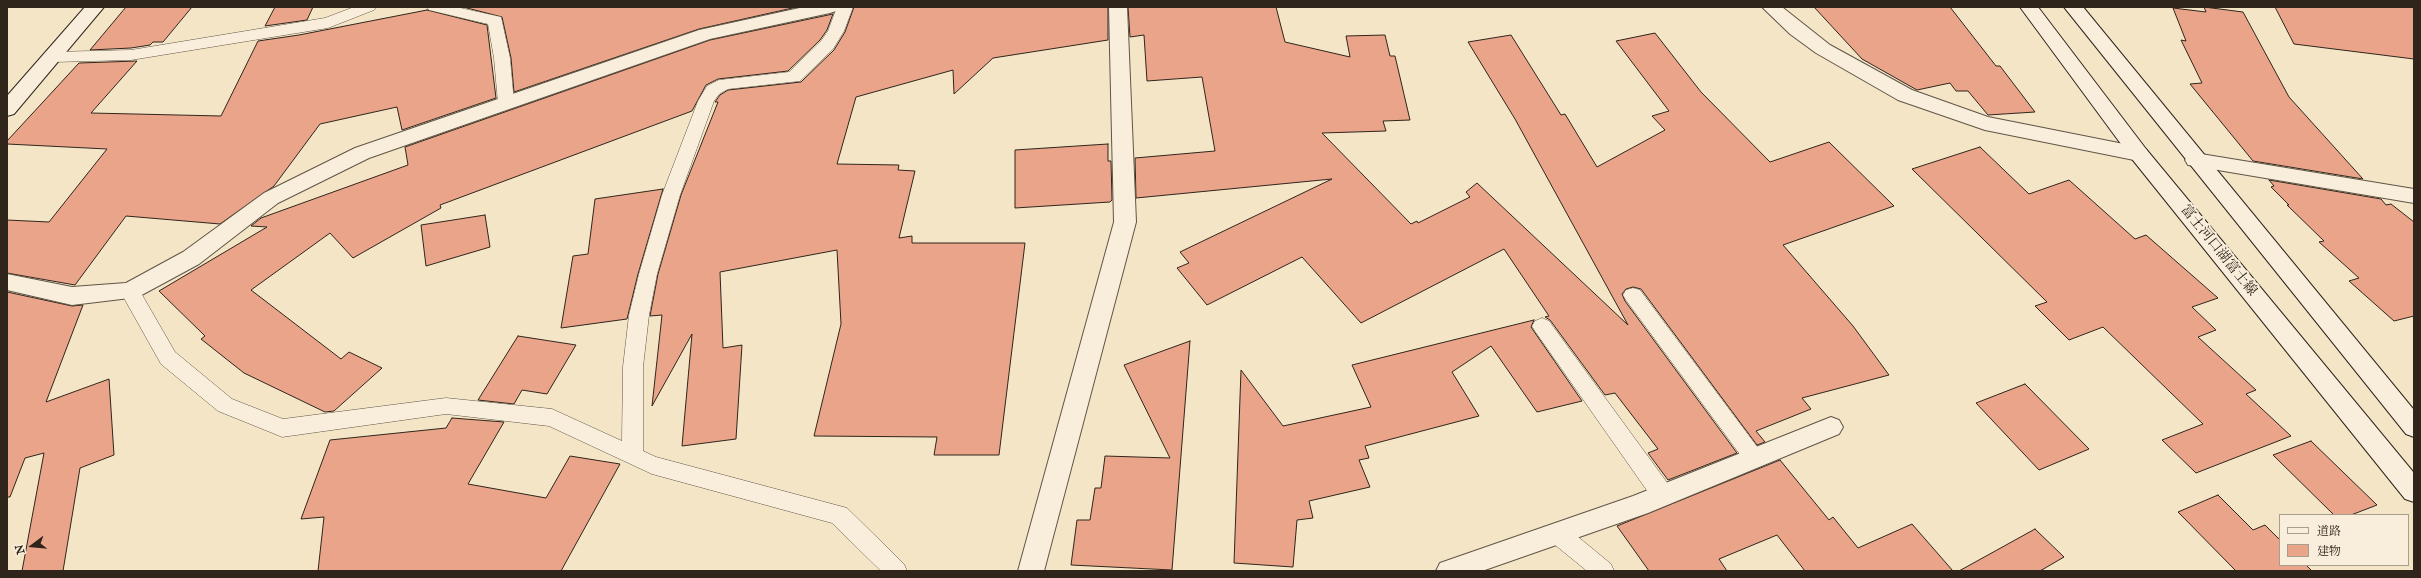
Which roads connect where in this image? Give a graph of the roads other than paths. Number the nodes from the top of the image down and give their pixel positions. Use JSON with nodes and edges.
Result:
{"nodes":[{"id":1,"x":95,"y":7,"type":"edge"},
{"id":2,"x":368,"y":7,"type":"edge"},
{"id":3,"x":435,"y":7,"type":"edge"},
{"id":4,"x":830,"y":7,"type":"edge"},
{"id":5,"x":845,"y":7,"type":"edge"},
{"id":6,"x":1118,"y":7,"type":"edge"},
{"id":7,"x":1771,"y":7,"type":"edge"},
{"id":8,"x":2029,"y":7,"type":"edge"},
{"id":9,"x":2074,"y":7,"type":"edge"},
{"id":10,"x":52,"y":57,"type":"junction"},
{"id":11,"x":506,"y":103,"type":"junction"},
{"id":12,"x":7,"y":109,"type":"edge"},
{"id":13,"x":2139,"y":154,"type":"junction"},
{"id":14,"x":2195,"y":160,"type":"junction"},
{"id":15,"x":2414,"y":196,"type":"edge"},
{"id":16,"x":7,"y":282,"type":"edge"},
{"id":17,"x":130,"y":291,"type":"junction"},
{"id":18,"x":1633,"y":295,"type":"dead end"},
{"id":19,"x":1542,"y":326,"type":"dead end"},
{"id":20,"x":1831,"y":427,"type":"dead end"},
{"id":21,"x":2414,"y":427,"type":"edge"},
{"id":22,"x":632,"y":456,"type":"junction"},
{"id":23,"x":1754,"y":458,"type":"junction"},
{"id":24,"x":2414,"y":491,"type":"edge"},
{"id":25,"x":1663,"y":495,"type":"junction"},
{"id":26,"x":1557,"y":533,"type":"junction"},
{"id":27,"x":896,"y":571,"type":"edge"},
{"id":28,"x":1031,"y":571,"type":"edge"},
{"id":29,"x":1449,"y":571,"type":"edge"},
{"id":30,"x":1603,"y":571,"type":"edge"}],
"edges":[{"from":1,"to":10,"type":"street"},
{"from":2,"to":10,"type":"lane"},
{"from":3,"to":11,"type":"lane"},
{"from":4,"to":11,"type":"street"},
{"from":5,"to":22,"type":"lane"},
{"from":6,"to":28,"type":"street"},
{"from":7,"to":13,"type":"street"},
{"from":8,"to":13,"type":"street","name":"富士河口湖富士線"},
{"from":9,"to":14,"type":"street"},
{"from":10,"to":12,"type":"street"},
{"from":11,"to":17,"type":"street"},
{"from":13,"to":24,"type":"street","name":"富士河口湖富士線"},
{"from":14,"to":15,"type":"street"},
{"from":14,"to":21,"type":"street"},
{"from":16,"to":17,"type":"street"},
{"from":17,"to":22,"type":"lane"},
{"from":18,"to":23,"type":"lane"},
{"from":19,"to":25,"type":"lane"},
{"from":20,"to":23,"type":"street"},
{"from":22,"to":27,"type":"lane"},
{"from":23,"to":25,"type":"street"},
{"from":25,"to":26,"type":"street"},
{"from":26,"to":29,"type":"street"},
{"from":26,"to":30,"type":"lane"}]}
